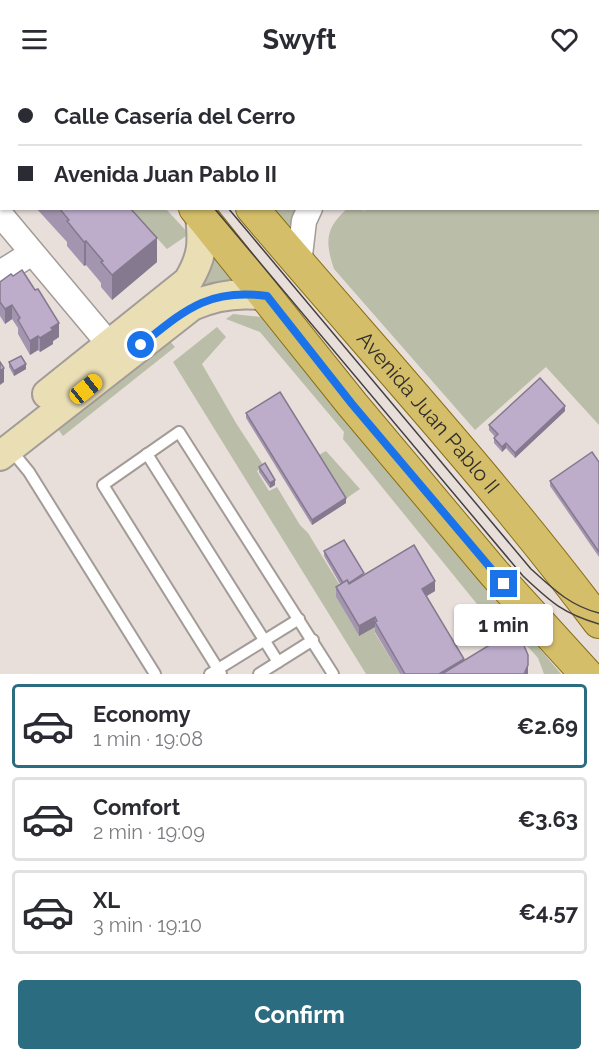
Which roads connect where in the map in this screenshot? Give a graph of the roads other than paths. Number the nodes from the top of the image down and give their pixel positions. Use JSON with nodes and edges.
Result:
{"nodes":[{"id":1,"x":254,"y":210,"type":"edge"},
{"id":2,"x":308,"y":210,"type":"edge"},
{"id":3,"x":198,"y":212,"type":"edge"},
{"id":4,"x":0,"y":214,"type":"edge"},
{"id":5,"x":32,"y":252,"type":"junction"},
{"id":6,"x":299,"y":264,"type":"junction"},
{"id":7,"x":0,"y":273,"type":"edge"},
{"id":8,"x":267,"y":296,"type":"junction"},
{"id":9,"x":109,"y":344,"type":"junction"},
{"id":10,"x":3,"y":445,"type":"edge"},
{"id":11,"x":147,"y":454,"type":"junction"},
{"id":12,"x":588,"y":594,"type":"edge"},
{"id":13,"x":299,"y":619,"type":"junction"},
{"id":14,"x":599,"y":622,"type":"edge"},
{"id":15,"x":265,"y":640,"type":"junction"},
{"id":16,"x":313,"y":640,"type":"junction"},
{"id":17,"x":278,"y":662,"type":"junction"},
{"id":18,"x":216,"y":672,"type":"edge"},
{"id":19,"x":155,"y":674,"type":"edge"},
{"id":20,"x":259,"y":674,"type":"edge"},
{"id":21,"x":333,"y":674,"type":"edge"},
{"id":22,"x":586,"y":674,"type":"edge"}],
"edges":[{"from":1,"to":6,"type":"main road","name":"Avenida Juan Pablo II"},
{"from":2,"to":6,"type":"street"},
{"from":3,"to":8,"type":"main road"},
{"from":3,"to":9,"type":"main road"},
{"from":4,"to":5,"type":"street"},
{"from":5,"to":7,"type":"street"},
{"from":5,"to":9,"type":"street"},
{"from":6,"to":12,"type":"main road","name":"Avenida Juan Pablo II"},
{"from":8,"to":10,"type":"main road"},
{"from":8,"to":22,"type":"main road"},
{"from":9,"to":10,"type":"main road"},
{"from":10,"to":19,"type":"lane"},
{"from":11,"to":13,"type":"lane"},
{"from":11,"to":15,"type":"lane"},
{"from":11,"to":18,"type":"lane"},
{"from":12,"to":14,"type":"main road","name":"Avenida Juan Pablo II"},
{"from":13,"to":15,"type":"lane"},
{"from":13,"to":16,"type":"lane"},
{"from":15,"to":17,"type":"lane"},
{"from":15,"to":18,"type":"lane"},
{"from":16,"to":17,"type":"lane"},
{"from":16,"to":21,"type":"lane"},
{"from":17,"to":20,"type":"lane"}]}
